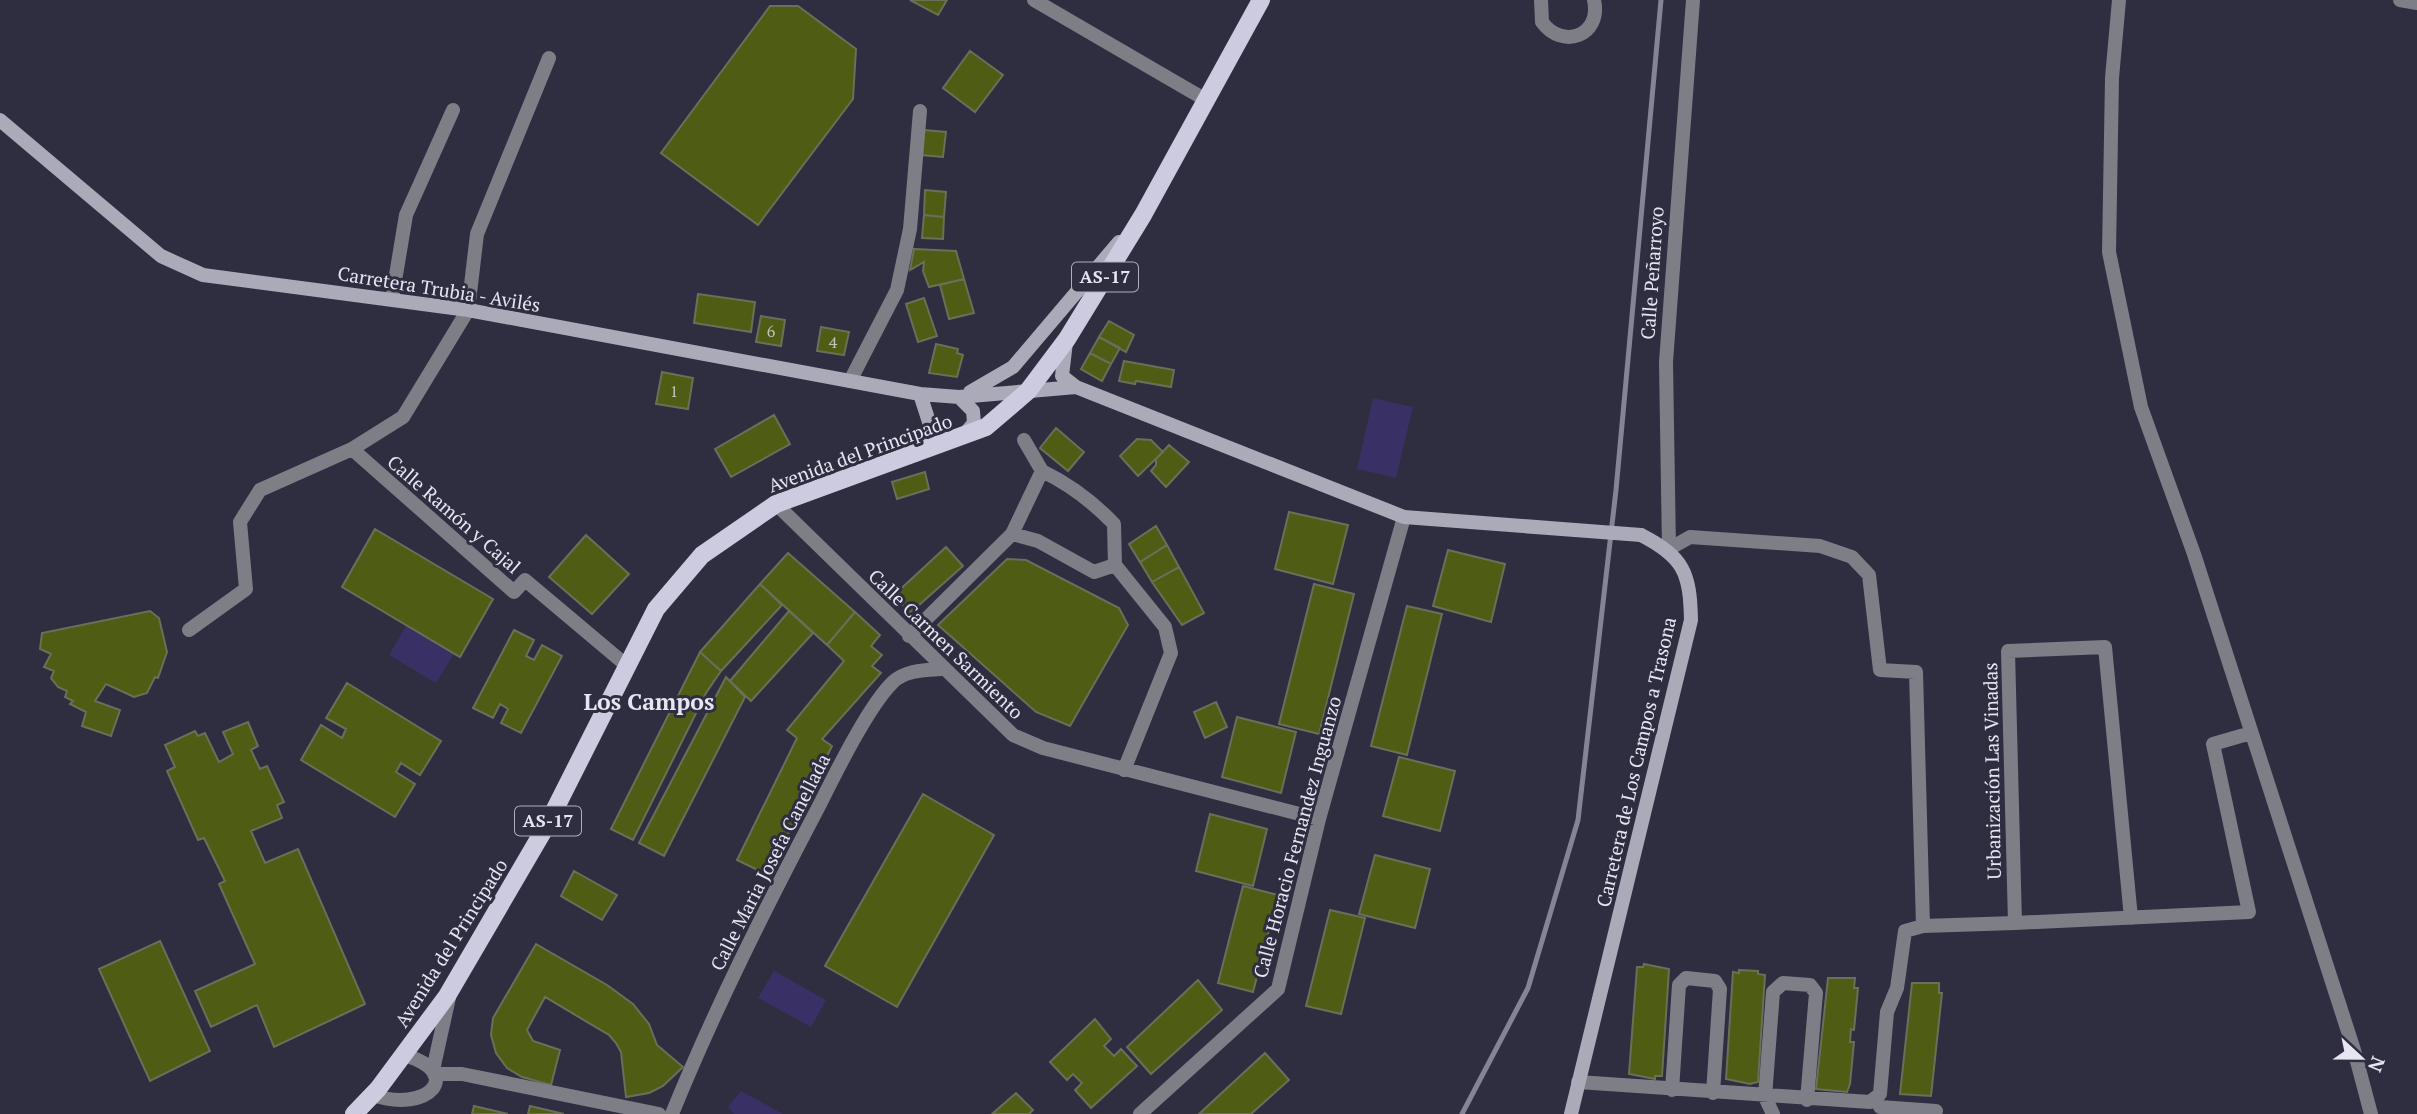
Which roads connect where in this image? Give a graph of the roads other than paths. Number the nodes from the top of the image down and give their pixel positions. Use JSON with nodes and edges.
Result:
{"nodes":[{"id":1,"x":1034,"y":0,"type":"edge"},
{"id":2,"x":1261,"y":0,"type":"edge"},
{"id":3,"x":1541,"y":0,"type":"edge"},
{"id":4,"x":1594,"y":0,"type":"edge"},
{"id":5,"x":1693,"y":0,"type":"edge"},
{"id":6,"x":2119,"y":0,"type":"edge"},
{"id":7,"x":2400,"y":0,"type":"edge"},
{"id":8,"x":2417,"y":3,"type":"edge"},
{"id":9,"x":549,"y":58,"type":"dead end"},
{"id":10,"x":1206,"y":100,"type":"junction"},
{"id":11,"x":453,"y":110,"type":"dead end"},
{"id":12,"x":920,"y":111,"type":"dead end"},
{"id":13,"x":0,"y":120,"type":"edge"},
{"id":14,"x":1143,"y":215,"type":"junction"},
{"id":15,"x":392,"y":299,"type":"junction"},
{"id":16,"x":468,"y":310,"type":"junction"},
{"id":17,"x":1067,"y":339,"type":"junction"},
{"id":18,"x":850,"y":381,"type":"junction"},
{"id":19,"x":1076,"y":387,"type":"junction"},
{"id":20,"x":1028,"y":391,"type":"junction"},
{"id":21,"x":920,"y":394,"type":"junction"},
{"id":22,"x":959,"y":397,"type":"junction"},
{"id":23,"x":963,"y":437,"type":"junction"},
{"id":24,"x":1024,"y":440,"type":"dead end"},
{"id":25,"x":352,"y":449,"type":"junction"},
{"id":26,"x":915,"y":455,"type":"junction"},
{"id":27,"x":1042,"y":471,"type":"junction"},
{"id":28,"x":776,"y":504,"type":"junction"},
{"id":29,"x":1404,"y":517,"type":"junction"},
{"id":30,"x":1012,"y":534,"type":"junction"},
{"id":31,"x":1669,"y":549,"type":"junction"},
{"id":32,"x":1115,"y":565,"type":"junction"},
{"id":33,"x":189,"y":630,"type":"dead end"},
{"id":34,"x":909,"y":636,"type":"junction"},
{"id":35,"x":626,"y":665,"type":"junction"},
{"id":36,"x":942,"y":669,"type":"junction"},
{"id":37,"x":2251,"y":733,"type":"junction"},
{"id":38,"x":1124,"y":770,"type":"junction"},
{"id":39,"x":1320,"y":819,"type":"junction"},
{"id":40,"x":2131,"y":918,"type":"junction"},
{"id":41,"x":2015,"y":922,"type":"junction"},
{"id":42,"x":1923,"y":926,"type":"junction"},
{"id":43,"x":451,"y":988,"type":"junction"},
{"id":44,"x":404,"y":1055,"type":"junction"},
{"id":45,"x":435,"y":1076,"type":"junction"},
{"id":46,"x":1578,"y":1083,"type":"junction"},
{"id":47,"x":1672,"y":1090,"type":"junction"},
{"id":48,"x":1713,"y":1093,"type":"junction"},
{"id":49,"x":373,"y":1095,"type":"junction"},
{"id":50,"x":1765,"y":1097,"type":"junction"},
{"id":51,"x":1807,"y":1100,"type":"junction"},
{"id":52,"x":1880,"y":1105,"type":"edge"},
{"id":53,"x":422,"y":1108,"type":"edge"},
{"id":54,"x":393,"y":1109,"type":"edge"},
{"id":55,"x":1936,"y":1111,"type":"dead end"},
{"id":56,"x":354,"y":1114,"type":"edge"},
{"id":57,"x":659,"y":1114,"type":"edge"},
{"id":58,"x":672,"y":1114,"type":"edge"},
{"id":59,"x":1140,"y":1114,"type":"edge"},
{"id":60,"x":1571,"y":1114,"type":"edge"},
{"id":61,"x":1773,"y":1114,"type":"edge"},
{"id":62,"x":2371,"y":1114,"type":"edge"}],
"edges":[{"from":1,"to":10,"type":"street"},
{"from":2,"to":10,"type":"main road","name":"Avenida del Principado","number":"AS-17"},
{"from":3,"to":4,"type":"street"},
{"from":5,"to":31,"type":"street","name":"Calle Peñarroyo"},
{"from":6,"to":37,"type":"street"},
{"from":7,"to":8,"type":"street"},
{"from":9,"to":16,"type":"street"},
{"from":10,"to":14,"type":"main road","name":"Avenida del Principado","number":"AS-17"},
{"from":11,"to":15,"type":"street"},
{"from":12,"to":18,"type":"street"},
{"from":13,"to":15,"type":"main road","name":"Carretera Trubia - Avilés"},
{"from":14,"to":17,"type":"main road","name":"Avenida del Principado","number":"AS-17"},
{"from":14,"to":22,"type":"main road"},
{"from":15,"to":16,"type":"main road","name":"Carretera Trubia - Avilés"},
{"from":16,"to":18,"type":"main road","name":"Carretera Trubia - Avilés"},
{"from":16,"to":25,"type":"street"},
{"from":17,"to":19,"type":"main road"},
{"from":17,"to":20,"type":"main road","name":"Avenida del Principado","number":"AS-17"},
{"from":18,"to":21,"type":"main road","name":"Carretera Trubia - Avilés"},
{"from":19,"to":20,"type":"main road","name":"Carretera Trubia - Avilés"},
{"from":19,"to":29,"type":"main road"},
{"from":20,"to":22,"type":"main road","name":"Carretera Trubia - Avilés"},
{"from":20,"to":23,"type":"main road","name":"Avenida del Principado","number":"AS-17"},
{"from":21,"to":22,"type":"main road","name":"Carretera Trubia - Avilés"},
{"from":21,"to":26,"type":"main road"},
{"from":22,"to":23,"type":"main road"},
{"from":23,"to":26,"type":"main road","name":"Avenida del Principado","number":"AS-17"},
{"from":24,"to":27,"type":"street"},
{"from":25,"to":33,"type":"street"},
{"from":25,"to":35,"type":"street","name":"Calle Ramón y Cajal"},
{"from":26,"to":28,"type":"main road","name":"Avenida del Principado","number":"AS-17"},
{"from":27,"to":30,"type":"street"},
{"from":27,"to":32,"type":"street"},
{"from":28,"to":34,"type":"street","name":"Calle Carmen Sarmiento"},
{"from":28,"to":35,"type":"main road","name":"Avenida del Principado","number":"AS-17"},
{"from":29,"to":31,"type":"main road","bridge":true},
{"from":29,"to":39,"type":"street","name":"Calle Horacio Fernandez Inguanzo"},
{"from":30,"to":32,"type":"street"},
{"from":30,"to":34,"type":"street"},
{"from":31,"to":42,"type":"street"},
{"from":31,"to":46,"type":"main road","name":"Carretera de Los Campos a Trasona"},
{"from":32,"to":38,"type":"street"},
{"from":34,"to":36,"type":"street","name":"Calle Carmen Sarmiento"},
{"from":35,"to":43,"type":"main road","name":"Avenida del Principado","number":"AS-17"},
{"from":36,"to":38,"type":"street","name":"Calle Carmen Sarmiento"},
{"from":36,"to":58,"type":"street","name":"Calle Maria Josefa Canellada"},
{"from":37,"to":40,"type":"street"},
{"from":37,"to":62,"type":"street"},
{"from":38,"to":39,"type":"street","name":"Calle Carmen Sarmiento"},
{"from":39,"to":59,"type":"street","name":"Calle Horacio Fernandez Inguanzo"},
{"from":40,"to":41,"type":"street"},
{"from":40,"to":41,"type":"street","name":"Urbanización Las Vinadas"},
{"from":41,"to":42,"type":"street"},
{"from":42,"to":52,"type":"street"},
{"from":43,"to":44,"type":"main road","name":"Avenida del Principado","number":"AS-17"},
{"from":43,"to":45,"type":"street"},
{"from":44,"to":45,"type":"street"},
{"from":44,"to":49,"type":"main road","name":"Avenida del Principado","number":"AS-17"},
{"from":45,"to":53,"type":"street"},
{"from":45,"to":57,"type":"street"},
{"from":46,"to":47,"type":"street"},
{"from":46,"to":60,"type":"main road","name":"Carretera de Los Campos a Trasona"},
{"from":47,"to":48,"type":"street"},
{"from":47,"to":48,"type":"street"},
{"from":48,"to":50,"type":"street"},
{"from":49,"to":54,"type":"street"},
{"from":49,"to":56,"type":"main road","name":"Avenida del Principado","number":"AS-17"},
{"from":50,"to":51,"type":"street"},
{"from":50,"to":51,"type":"street"},
{"from":50,"to":61,"type":"street"},
{"from":51,"to":52,"type":"street"},
{"from":52,"to":55,"type":"street"},
{"from":53,"to":54,"type":"street"}]}
